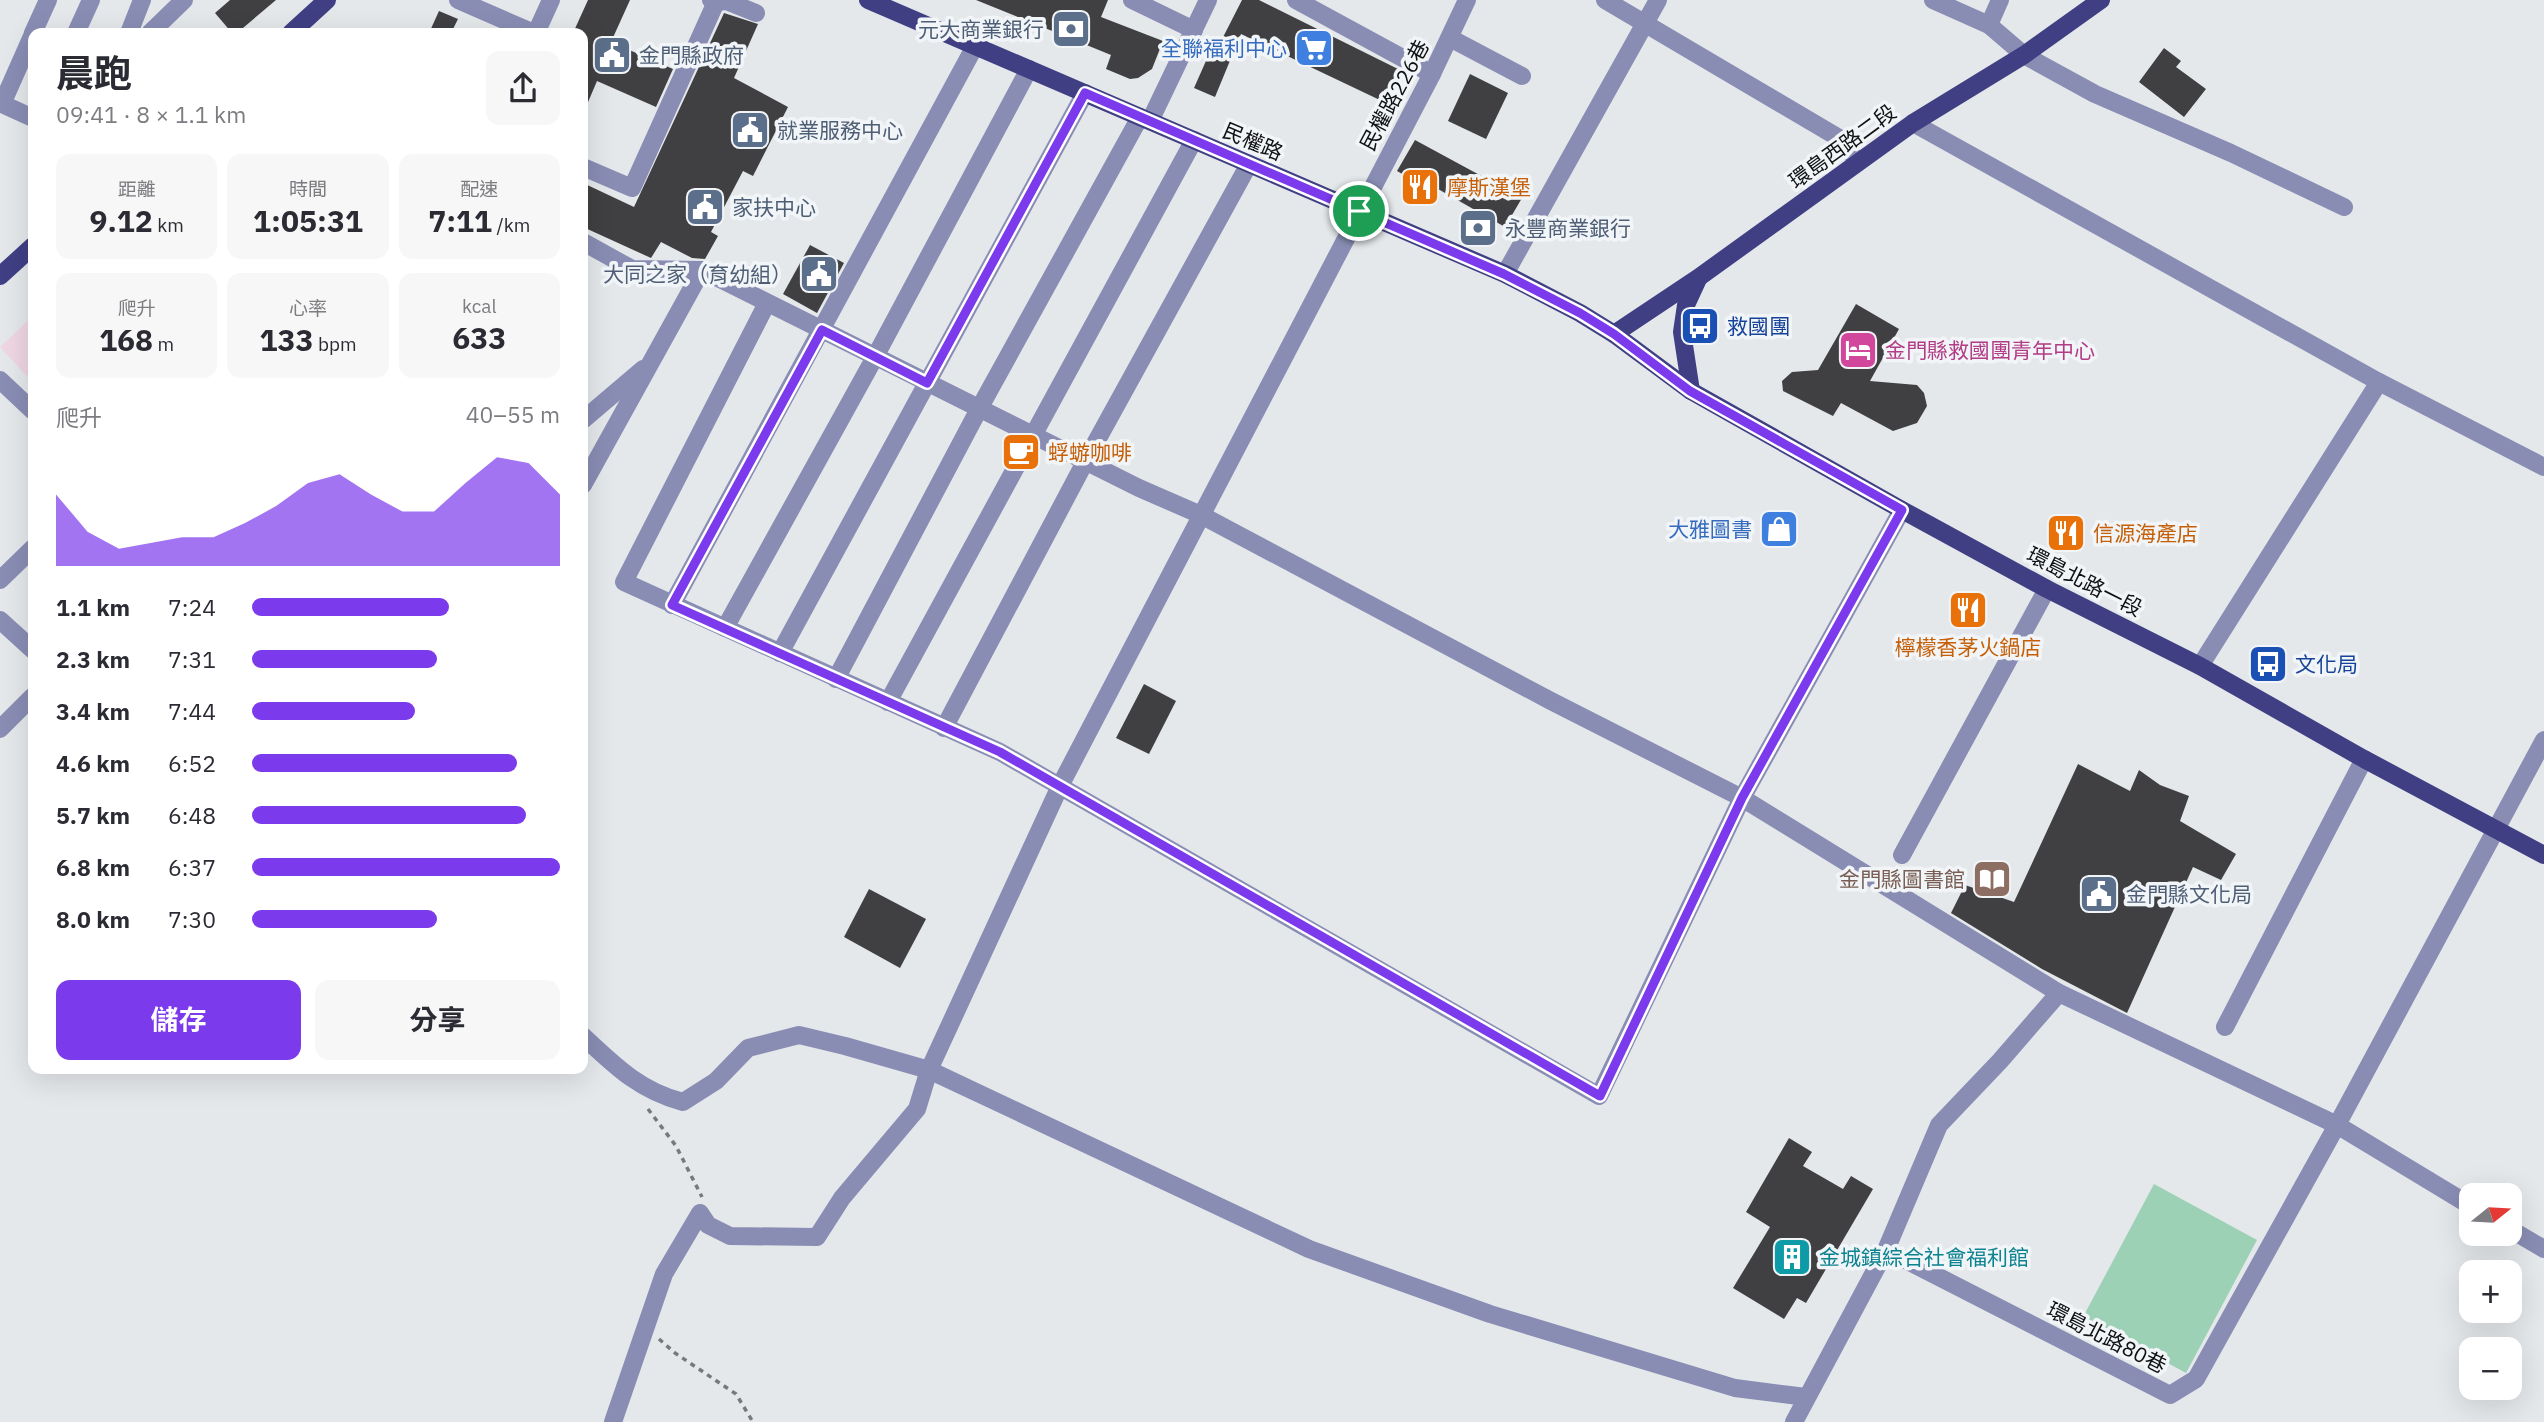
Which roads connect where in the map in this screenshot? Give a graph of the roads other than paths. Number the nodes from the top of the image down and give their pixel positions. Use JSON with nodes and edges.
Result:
{"nodes":[{"id":1,"x":48,"y":0,"type":"edge"},
{"id":2,"x":91,"y":0,"type":"edge"},
{"id":3,"x":142,"y":0,"type":"edge"},
{"id":4,"x":184,"y":0,"type":"edge"},
{"id":5,"x":458,"y":0,"type":"edge"},
{"id":6,"x":551,"y":0,"type":"edge"},
{"id":7,"x":868,"y":0,"type":"edge"},
{"id":8,"x":1132,"y":0,"type":"edge"},
{"id":9,"x":1208,"y":0,"type":"edge"},
{"id":10,"x":1296,"y":0,"type":"edge"},
{"id":11,"x":1467,"y":0,"type":"edge"},
{"id":12,"x":1605,"y":0,"type":"edge"},
{"id":13,"x":1658,"y":0,"type":"edge"},
{"id":14,"x":1933,"y":0,"type":"edge"},
{"id":15,"x":2000,"y":0,"type":"edge"},
{"id":16,"x":2101,"y":0,"type":"edge"},
{"id":17,"x":714,"y":1,"type":"edge"},
{"id":18,"x":315,"y":4,"type":"edge"},
{"id":19,"x":756,"y":13,"type":"dead end"},
{"id":20,"x":1646,"y":24,"type":"junction"},
{"id":21,"x":1989,"y":25,"type":"junction"},
{"id":22,"x":36,"y":28,"type":"edge"},
{"id":23,"x":78,"y":28,"type":"edge"},
{"id":24,"x":131,"y":28,"type":"edge"},
{"id":25,"x":155,"y":28,"type":"edge"},
{"id":26,"x":295,"y":28,"type":"edge"},
{"id":27,"x":523,"y":28,"type":"edge"},
{"id":28,"x":537,"y":28,"type":"edge"},
{"id":29,"x":1194,"y":30,"type":"junction"},
{"id":30,"x":1450,"y":38,"type":"junction"},
{"id":31,"x":28,"y":45,"type":"edge"},
{"id":32,"x":975,"y":46,"type":"junction"},
{"id":33,"x":2024,"y":55,"type":"junction"},
{"id":34,"x":1029,"y":69,"type":"junction"},
{"id":35,"x":1432,"y":74,"type":"junction"},
{"id":36,"x":1522,"y":76,"type":"dead end"},
{"id":37,"x":1085,"y":93,"type":"junction"},
{"id":38,"x":1,"y":103,"type":"edge"},
{"id":39,"x":28,"y":116,"type":"edge"},
{"id":40,"x":1145,"y":119,"type":"junction"},
{"id":41,"x":1913,"y":123,"type":"junction"},
{"id":42,"x":1194,"y":140,"type":"junction"},
{"id":43,"x":1858,"y":162,"type":"junction"},
{"id":44,"x":1249,"y":164,"type":"junction"},
{"id":45,"x":591,"y":166,"type":"edge"},
{"id":46,"x":2344,"y":207,"type":"dead end"},
{"id":47,"x":1359,"y":211,"type":"junction"},
{"id":48,"x":588,"y":245,"type":"edge"},
{"id":49,"x":28,"y":250,"type":"edge"},
{"id":50,"x":702,"y":270,"type":"junction"},
{"id":51,"x":1504,"y":274,"type":"junction"},
{"id":52,"x":0,"y":275,"type":"edge"},
{"id":53,"x":1698,"y":278,"type":"junction"},
{"id":54,"x":767,"y":303,"type":"junction"},
{"id":55,"x":822,"y":330,"type":"junction"},
{"id":56,"x":1614,"y":334,"type":"junction"},
{"id":57,"x":875,"y":357,"type":"junction"},
{"id":58,"x":651,"y":362,"type":"junction"},
{"id":59,"x":0,"y":380,"type":"edge"},
{"id":60,"x":2379,"y":382,"type":"junction"},
{"id":61,"x":927,"y":383,"type":"junction"},
{"id":62,"x":1690,"y":391,"type":"junction"},
{"id":63,"x":28,"y":406,"type":"edge"},
{"id":64,"x":979,"y":409,"type":"junction"},
{"id":65,"x":588,"y":416,"type":"edge"},
{"id":66,"x":1033,"y":436,"type":"junction"},
{"id":67,"x":1085,"y":462,"type":"junction"},
{"id":68,"x":2544,"y":467,"type":"edge"},
{"id":69,"x":588,"y":476,"type":"edge"},
{"id":70,"x":1902,"y":510,"type":"junction"},
{"id":71,"x":1201,"y":515,"type":"junction"},
{"id":72,"x":28,"y":553,"type":"edge"},
{"id":73,"x":0,"y":580,"type":"edge"},
{"id":74,"x":2046,"y":589,"type":"junction"},
{"id":75,"x":672,"y":605,"type":"junction"},
{"id":76,"x":0,"y":620,"type":"edge"},
{"id":77,"x":725,"y":628,"type":"junction"},
{"id":78,"x":28,"y":645,"type":"edge"},
{"id":79,"x":780,"y":653,"type":"junction"},
{"id":80,"x":2200,"y":666,"type":"junction"},
{"id":81,"x":836,"y":679,"type":"junction"},
{"id":82,"x":28,"y":701,"type":"edge"},
{"id":83,"x":888,"y":702,"type":"junction"},
{"id":84,"x":944,"y":727,"type":"junction"},
{"id":85,"x":0,"y":729,"type":"edge"},
{"id":86,"x":2544,"y":740,"type":"edge"},
{"id":87,"x":2364,"y":759,"type":"junction"},
{"id":88,"x":1060,"y":786,"type":"junction"},
{"id":89,"x":1742,"y":798,"type":"junction"},
{"id":90,"x":2496,"y":828,"type":"junction"},
{"id":91,"x":1902,"y":855,"type":"dead end"},
{"id":92,"x":2544,"y":855,"type":"edge"},
{"id":93,"x":2059,"y":993,"type":"junction"},
{"id":94,"x":2225,"y":1027,"type":"dead end"},
{"id":95,"x":588,"y":1041,"type":"edge"},
{"id":96,"x":929,"y":1070,"type":"junction"},
{"id":97,"x":2337,"y":1125,"type":"junction"},
{"id":98,"x":2459,"y":1199,"type":"edge"},
{"id":99,"x":2522,"y":1236,"type":"edge"},
{"id":100,"x":2544,"y":1249,"type":"edge"},
{"id":101,"x":1886,"y":1250,"type":"junction"},
{"id":102,"x":1806,"y":1397,"type":"junction"},
{"id":103,"x":613,"y":1422,"type":"edge"},
{"id":104,"x":1794,"y":1422,"type":"edge"}],
"edges":[{"from":1,"to":22,"type":"street"},
{"from":2,"to":23,"type":"street"},
{"from":3,"to":24,"type":"street"},
{"from":4,"to":25,"type":"street"},
{"from":5,"to":27,"type":"street"},
{"from":6,"to":28,"type":"street"},
{"from":7,"to":32,"type":"main road","name":"民權路"},
{"from":8,"to":29,"type":"street"},
{"from":9,"to":29,"type":"street"},
{"from":10,"to":35,"type":"street"},
{"from":11,"to":30,"type":"street","name":"民權路226巷"},
{"from":12,"to":20,"type":"street"},
{"from":13,"to":20,"type":"street"},
{"from":14,"to":21,"type":"street"},
{"from":15,"to":21,"type":"street"},
{"from":16,"to":33,"type":"main road","name":"環島西路二段"},
{"from":17,"to":19,"type":"street"},
{"from":17,"to":45,"type":"street"},
{"from":18,"to":26,"type":"main road"},
{"from":20,"to":43,"type":"street"},
{"from":20,"to":51,"type":"street"},
{"from":21,"to":33,"type":"street"},
{"from":29,"to":40,"type":"street"},
{"from":30,"to":35,"type":"street","name":"民權路226巷"},
{"from":30,"to":36,"type":"street"},
{"from":31,"to":38,"type":"street"},
{"from":32,"to":34,"type":"main road","name":"民權路"},
{"from":32,"to":55,"type":"street"},
{"from":33,"to":41,"type":"main road","name":"環島西路二段"},
{"from":33,"to":46,"type":"street"},
{"from":34,"to":37,"type":"main road","name":"民權路"},
{"from":34,"to":57,"type":"street"},
{"from":35,"to":47,"type":"street","name":"民權路226巷"},
{"from":37,"to":40,"type":"main road","name":"民權路"},
{"from":37,"to":61,"type":"street"},
{"from":38,"to":39,"type":"street"},
{"from":40,"to":42,"type":"main road","name":"民權路"},
{"from":40,"to":64,"type":"street"},
{"from":41,"to":43,"type":"main road","name":"環島西路二段"},
{"from":41,"to":60,"type":"street"},
{"from":42,"to":44,"type":"main road","name":"民權路"},
{"from":42,"to":66,"type":"street"},
{"from":43,"to":53,"type":"main road","name":"環島西路二段"},
{"from":44,"to":47,"type":"main road","name":"民權路"},
{"from":44,"to":67,"type":"street"},
{"from":47,"to":51,"type":"main road","name":"民權路"},
{"from":47,"to":71,"type":"street","name":"民權路226巷"},
{"from":48,"to":50,"type":"street"},
{"from":49,"to":52,"type":"main road"},
{"from":50,"to":54,"type":"street"},
{"from":50,"to":58,"type":"street"},
{"from":51,"to":56,"type":"main road","name":"民權路"},
{"from":53,"to":56,"type":"main road","name":"環島西路二段"},
{"from":53,"to":62,"type":"main road"},
{"from":54,"to":55,"type":"street"},
{"from":54,"to":75,"type":"street"},
{"from":55,"to":57,"type":"street"},
{"from":55,"to":75,"type":"street"},
{"from":56,"to":62,"type":"main road","name":"環島北路一段"},
{"from":57,"to":61,"type":"street"},
{"from":57,"to":77,"type":"street"},
{"from":58,"to":65,"type":"street"},
{"from":58,"to":69,"type":"street"},
{"from":59,"to":63,"type":"street"},
{"from":60,"to":68,"type":"street"},
{"from":60,"to":80,"type":"street"},
{"from":61,"to":64,"type":"street"},
{"from":61,"to":79,"type":"street"},
{"from":62,"to":70,"type":"main road","name":"環島北路一段"},
{"from":64,"to":66,"type":"street"},
{"from":64,"to":81,"type":"street"},
{"from":66,"to":67,"type":"street"},
{"from":66,"to":83,"type":"street"},
{"from":67,"to":71,"type":"street"},
{"from":67,"to":84,"type":"street"},
{"from":70,"to":74,"type":"main road","name":"環島北路一段"},
{"from":70,"to":89,"type":"street"},
{"from":71,"to":88,"type":"street","name":"民權路226巷"},
{"from":71,"to":89,"type":"street"},
{"from":72,"to":73,"type":"street"},
{"from":74,"to":80,"type":"main road","name":"環島北路一段"},
{"from":74,"to":91,"type":"street"},
{"from":75,"to":77,"type":"street"},
{"from":76,"to":78,"type":"street"},
{"from":77,"to":79,"type":"street"},
{"from":79,"to":81,"type":"street"},
{"from":80,"to":87,"type":"main road","name":"環島北路一段"},
{"from":81,"to":83,"type":"street"},
{"from":82,"to":85,"type":"street"},
{"from":83,"to":84,"type":"street"},
{"from":84,"to":88,"type":"street"},
{"from":86,"to":90,"type":"street"},
{"from":87,"to":90,"type":"main road","name":"環島北路一段"},
{"from":87,"to":94,"type":"street"},
{"from":88,"to":89,"type":"street"},
{"from":88,"to":96,"type":"street","name":"民權路226巷"},
{"from":89,"to":93,"type":"street"},
{"from":90,"to":92,"type":"main road","name":"環島北路一段"},
{"from":90,"to":97,"type":"street"},
{"from":93,"to":97,"type":"street"},
{"from":93,"to":101,"type":"street"},
{"from":95,"to":96,"type":"street"},
{"from":96,"to":102,"type":"street"},
{"from":96,"to":103,"type":"street","name":"民權路226巷"},
{"from":97,"to":98,"type":"street"},
{"from":97,"to":101,"type":"street","name":"環島北路80巷"},
{"from":99,"to":100,"type":"street"},
{"from":101,"to":102,"type":"street"},
{"from":102,"to":104,"type":"street"}]}
